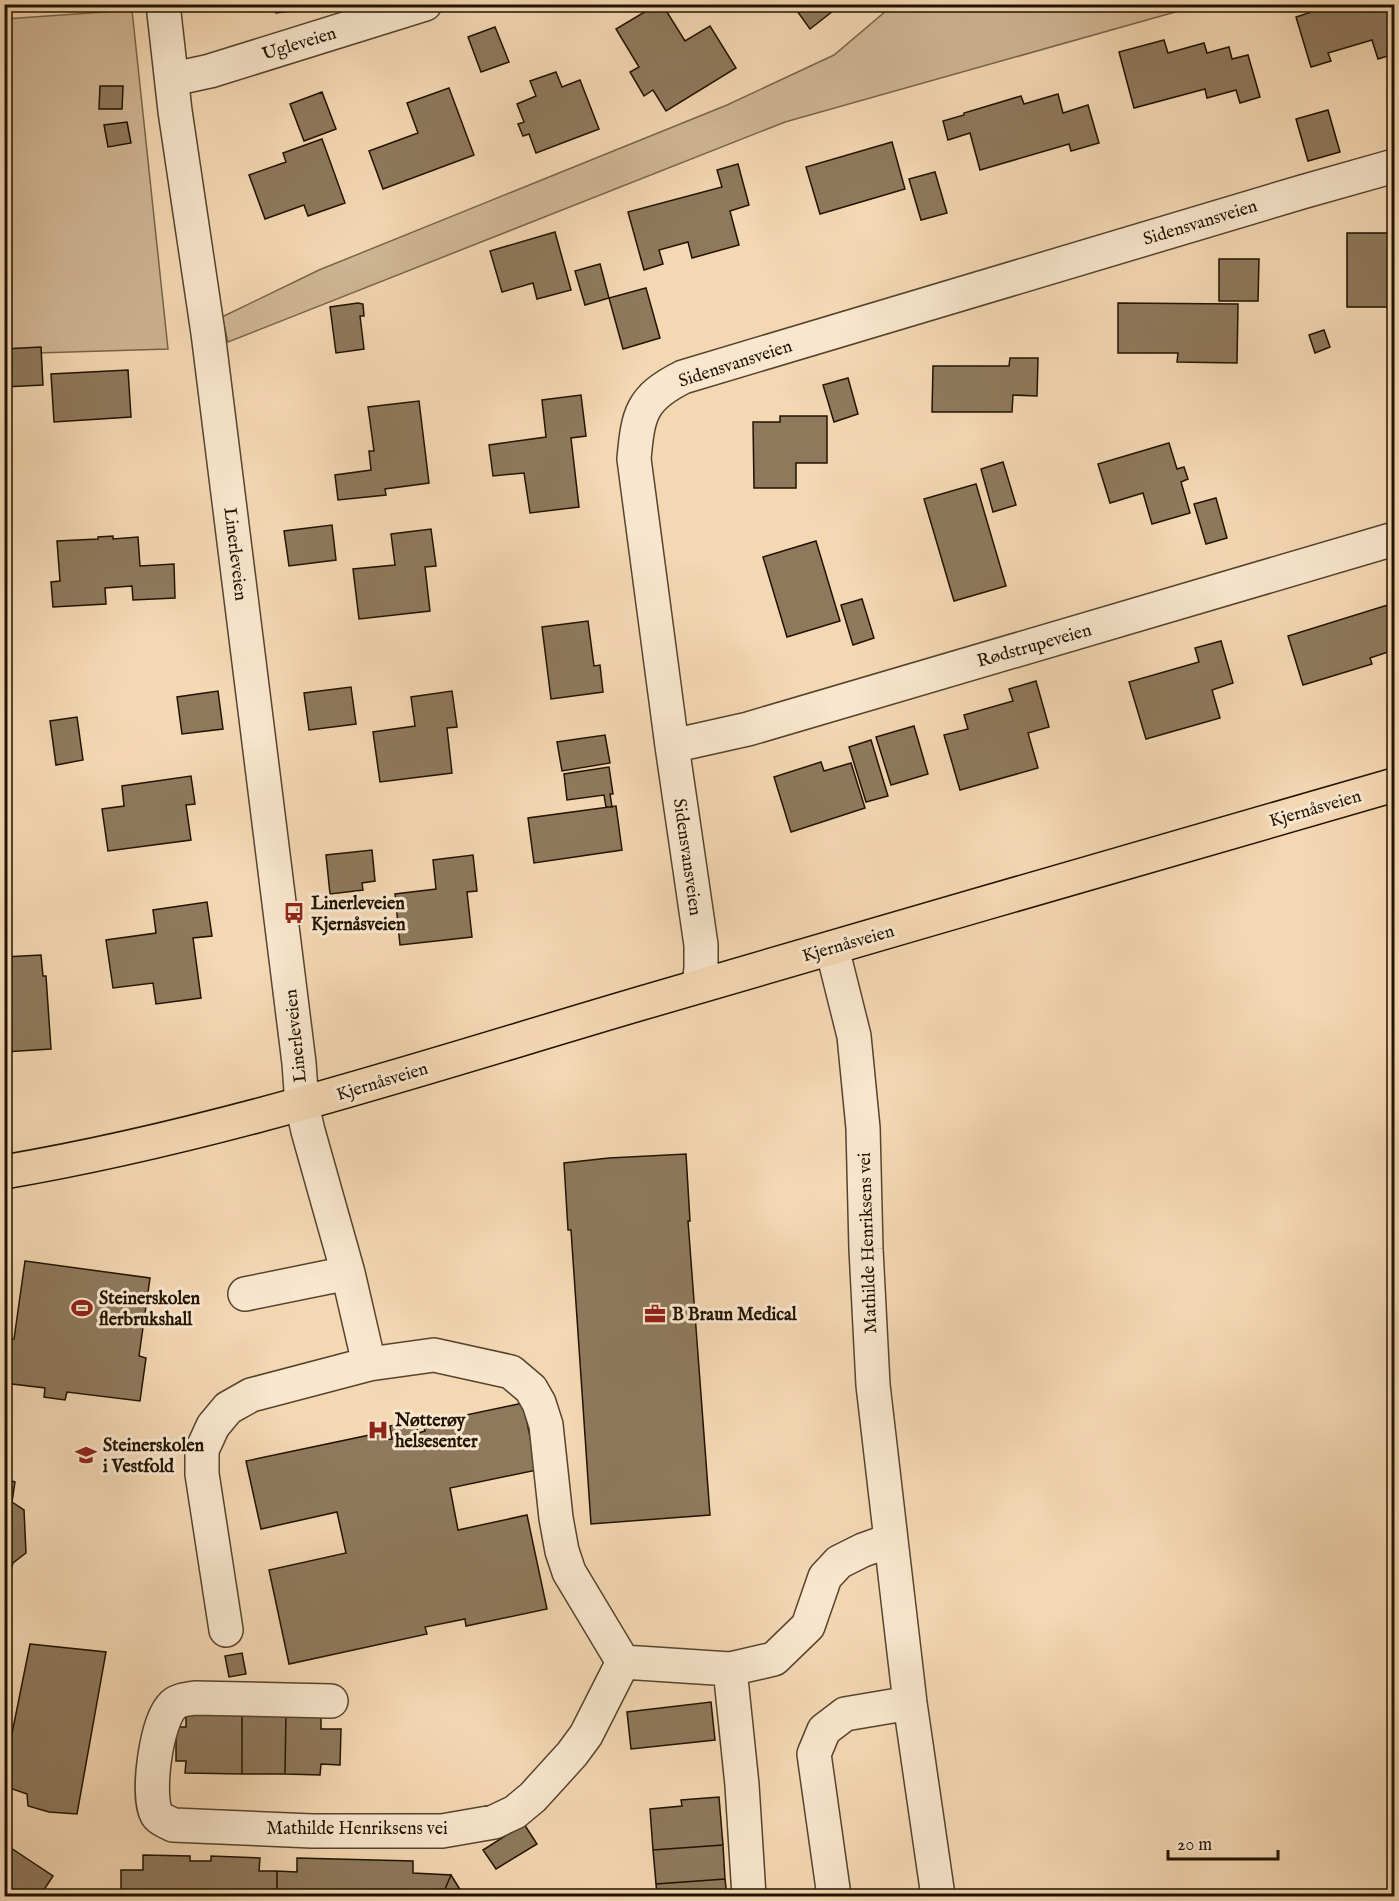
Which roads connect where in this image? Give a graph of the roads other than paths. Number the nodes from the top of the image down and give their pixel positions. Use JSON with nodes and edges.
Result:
{"nodes":[{"id":1,"x":163,"y":4,"type":"edge"},
{"id":2,"x":425,"y":4,"type":"edge"},
{"id":3,"x":172,"y":76,"type":"junction"},
{"id":4,"x":1395,"y":166,"type":"edge"},
{"id":5,"x":1395,"y":539,"type":"edge"},
{"id":6,"x":672,"y":746,"type":"junction"},
{"id":7,"x":1395,"y":785,"type":"edge"},
{"id":8,"x":832,"y":948,"type":"junction"},
{"id":9,"x":699,"y":986,"type":"junction"},
{"id":10,"x":302,"y":1105,"type":"junction"},
{"id":11,"x":4,"y":1172,"type":"edge"},
{"id":12,"x":348,"y":1273,"type":"junction"},
{"id":13,"x":245,"y":1294,"type":"dead end"},
{"id":14,"x":369,"y":1364,"type":"junction"},
{"id":15,"x":891,"y":1540,"type":"junction"},
{"id":16,"x":226,"y":1630,"type":"dead end"},
{"id":17,"x":623,"y":1662,"type":"junction"},
{"id":18,"x":730,"y":1669,"type":"junction"},
{"id":19,"x":331,"y":1701,"type":"dead end"},
{"id":20,"x":910,"y":1703,"type":"junction"},
{"id":21,"x":748,"y":1896,"type":"edge"},
{"id":22,"x":834,"y":1896,"type":"edge"},
{"id":23,"x":939,"y":1896,"type":"edge"}],
"edges":[{"from":1,"to":3,"type":"street","name":"Linerleveien"},
{"from":2,"to":3,"type":"street","name":"Ugleveien"},
{"from":3,"to":10,"type":"street","name":"Linerleveien"},
{"from":4,"to":6,"type":"street","name":"Sidensvansveien"},
{"from":5,"to":6,"type":"street","name":"Rødstrupeveien"},
{"from":6,"to":9,"type":"street","name":"Sidensvansveien"},
{"from":7,"to":8,"type":"main road","name":"Kjernåsveien"},
{"from":8,"to":9,"type":"main road","name":"Kjernåsveien"},
{"from":8,"to":15,"type":"street","name":"Mathilde Henriksens vei"},
{"from":9,"to":10,"type":"main road","name":"Kjernåsveien"},
{"from":10,"to":11,"type":"main road","name":"Kjernåsveien"},
{"from":10,"to":12,"type":"street"},
{"from":12,"to":13,"type":"street"},
{"from":12,"to":14,"type":"street"},
{"from":14,"to":16,"type":"street"},
{"from":14,"to":17,"type":"street"},
{"from":15,"to":18,"type":"street"},
{"from":15,"to":20,"type":"street","name":"Mathilde Henriksens vei"},
{"from":17,"to":18,"type":"street"},
{"from":17,"to":19,"type":"street","name":"Mathilde Henriksens vei"},
{"from":18,"to":21,"type":"street"},
{"from":20,"to":22,"type":"street"},
{"from":20,"to":23,"type":"street","name":"Mathilde Henriksens vei"}]}
